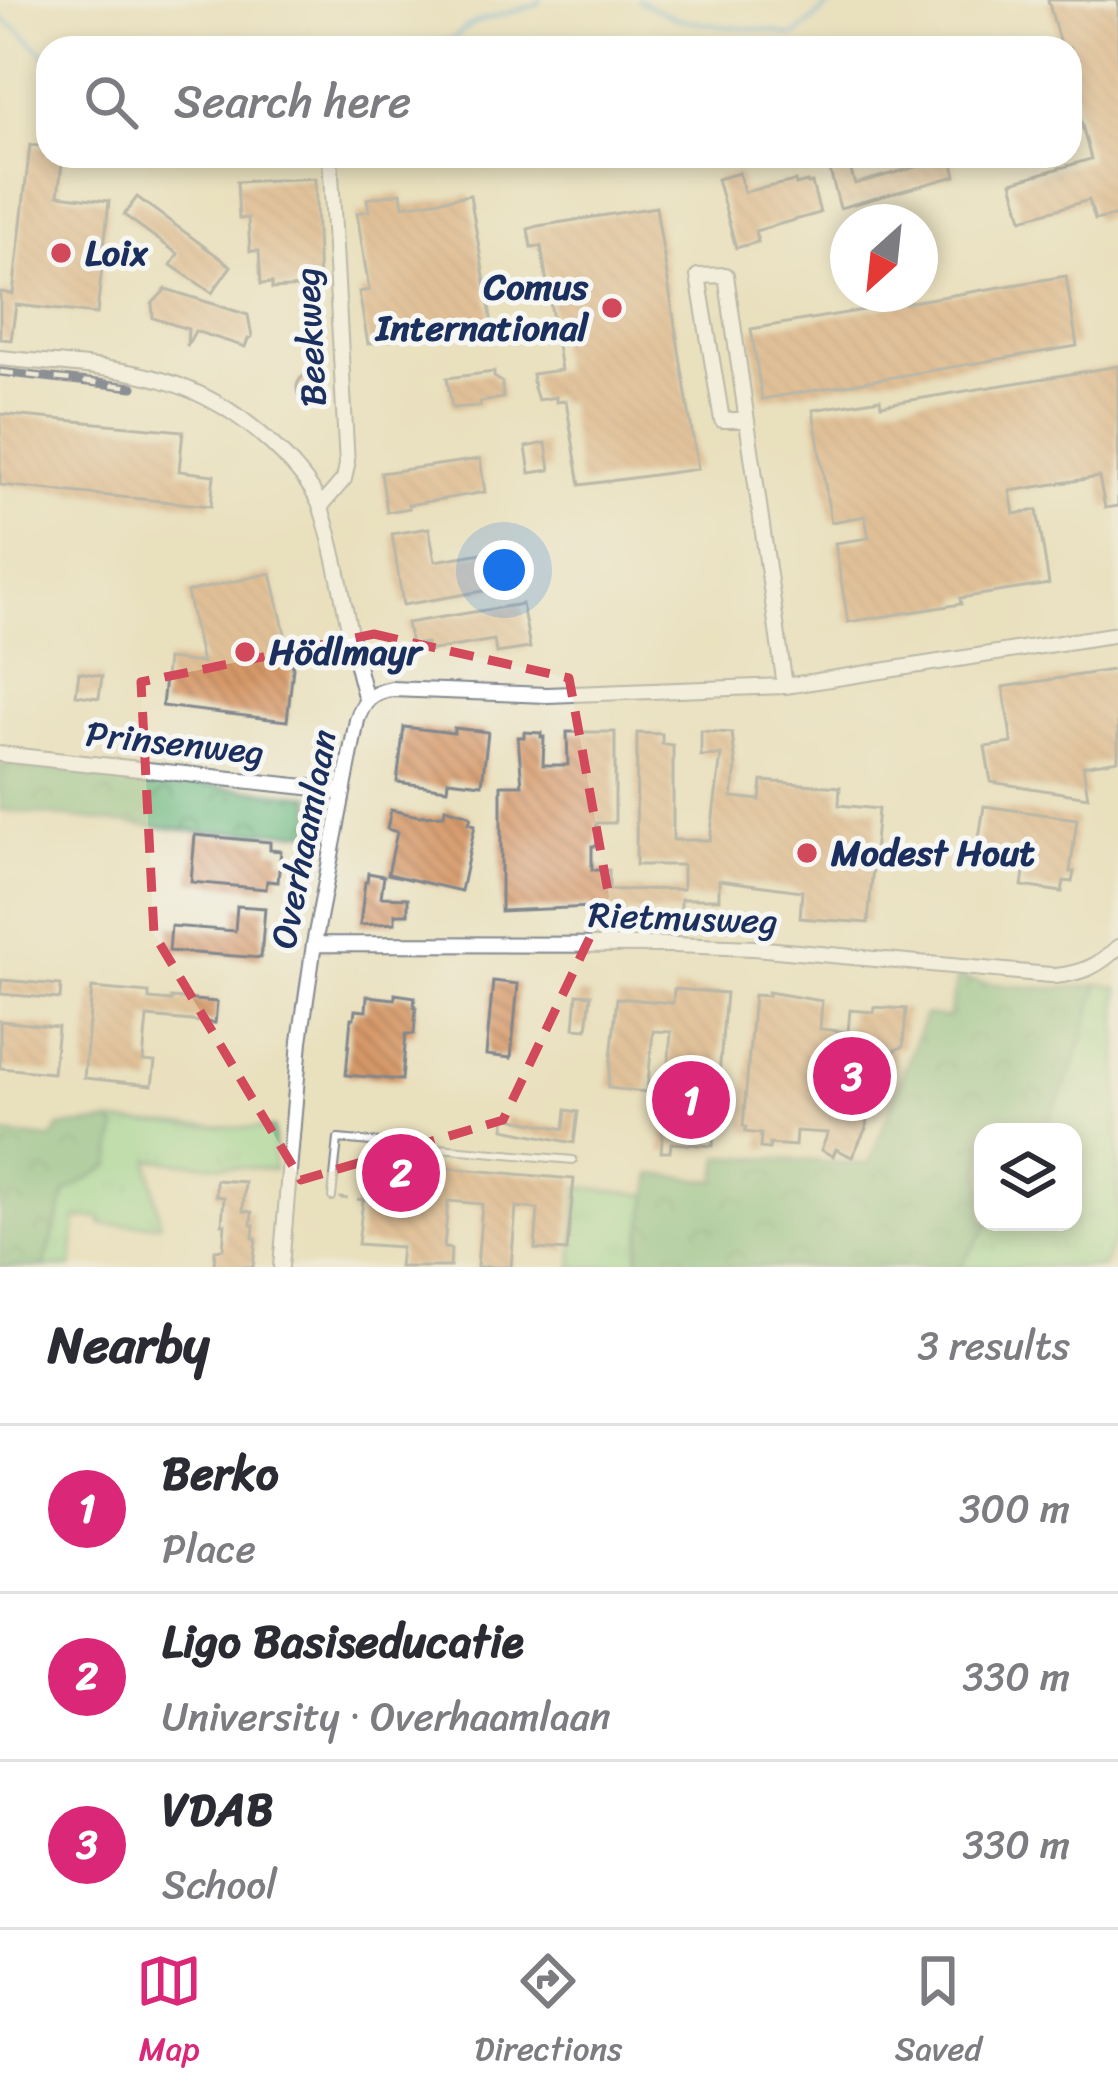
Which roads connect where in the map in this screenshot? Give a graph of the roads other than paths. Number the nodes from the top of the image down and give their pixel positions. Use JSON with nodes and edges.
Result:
{"nodes":[{"id":1,"x":331,"y":168,"type":"edge"},
{"id":2,"x":0,"y":358,"type":"edge"},
{"id":3,"x":747,"y":420,"type":"junction"},
{"id":4,"x":321,"y":506,"type":"junction"},
{"id":5,"x":1118,"y":634,"type":"edge"},
{"id":6,"x":784,"y":686,"type":"junction"},
{"id":7,"x":366,"y":699,"type":"junction"},
{"id":8,"x":0,"y":754,"type":"edge"},
{"id":9,"x":343,"y":791,"type":"junction"},
{"id":10,"x":314,"y":944,"type":"junction"},
{"id":11,"x":1118,"y":947,"type":"edge"},
{"id":12,"x":573,"y":1160,"type":"dead end"},
{"id":13,"x":332,"y":1197,"type":"road end"},
{"id":14,"x":280,"y":1267,"type":"edge"}],
"edges":[{"from":1,"to":4,"type":"street","name":"Beekweg"},
{"from":2,"to":4,"type":"street"},
{"from":3,"to":3,"type":"street"},
{"from":3,"to":6,"type":"street"},
{"from":4,"to":7,"type":"street"},
{"from":5,"to":6,"type":"street","name":"Overhaamlaan"},
{"from":6,"to":7,"type":"street","name":"Overhaamlaan"},
{"from":7,"to":9,"type":"street","name":"Overhaamlaan"},
{"from":8,"to":9,"type":"street","name":"Prinsenweg"},
{"from":9,"to":10,"type":"street","name":"Overhaamlaan"},
{"from":10,"to":11,"type":"street","name":"Rietmusweg"},
{"from":10,"to":14,"type":"street","name":"Overhaamlaan"},
{"from":12,"to":13,"type":"lane"}]}
